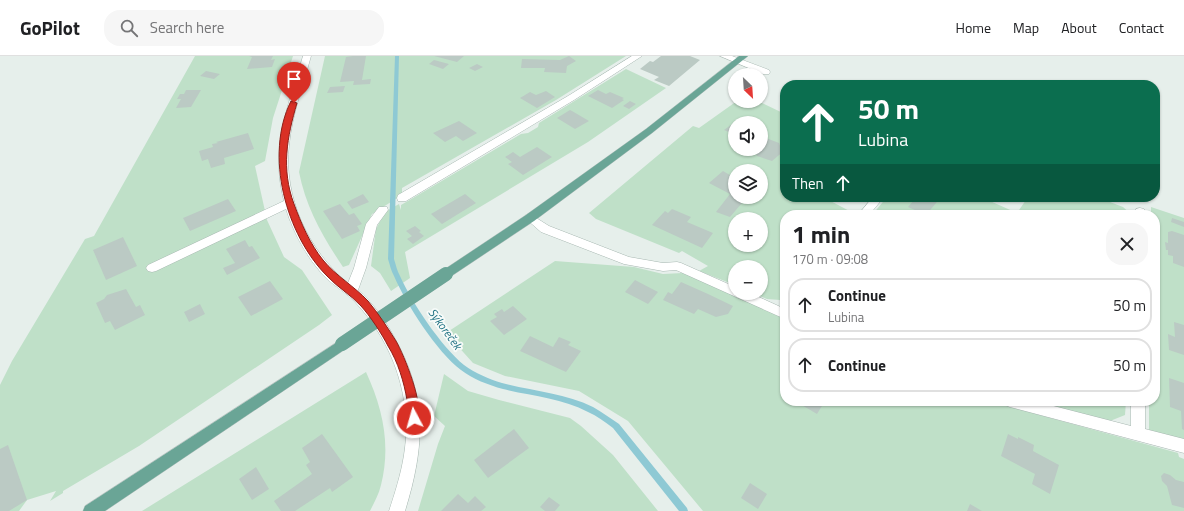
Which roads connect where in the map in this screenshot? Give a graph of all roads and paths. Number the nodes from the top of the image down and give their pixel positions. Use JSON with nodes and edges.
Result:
{"nodes":[{"id":1,"x":307,"y":56,"type":"edge"},
{"id":2,"x":638,"y":56,"type":"edge"},
{"id":3,"x":724,"y":56,"type":"edge"},
{"id":4,"x":741,"y":59,"type":"edge"},
{"id":5,"x":758,"y":68,"type":"edge"},
{"id":6,"x":402,"y":198,"type":"dead end"},
{"id":7,"x":875,"y":202,"type":"edge"},
{"id":8,"x":289,"y":203,"type":"junction"},
{"id":9,"x":383,"y":210,"type":"dead end"},
{"id":10,"x":868,"y":210,"type":"edge"},
{"id":11,"x":530,"y":218,"type":"junction"},
{"id":12,"x":152,"y":268,"type":"dead end"},
{"id":13,"x":728,"y":289,"type":"edge"},
{"id":14,"x":351,"y":292,"type":"junction"},
{"id":15,"x":758,"y":300,"type":"edge"},
{"id":16,"x":780,"y":308,"type":"edge"},
{"id":17,"x":1029,"y":406,"type":"edge"},
{"id":18,"x":1138,"y":406,"type":"edge"},
{"id":19,"x":1138,"y":434,"type":"junction"},
{"id":20,"x":1184,"y":446,"type":"edge"},
{"id":21,"x":91,"y":511,"type":"edge"},
{"id":22,"x":397,"y":511,"type":"edge"}],
"edges":[{"from":1,"to":8,"type":"street"},
{"from":2,"to":6,"type":"street"},
{"from":3,"to":4,"type":"street"},
{"from":4,"to":5,"type":"street"},
{"from":4,"to":11,"type":"main road"},
{"from":7,"to":10,"type":"street"},
{"from":8,"to":12,"type":"street"},
{"from":8,"to":14,"type":"street"},
{"from":9,"to":14,"type":"street"},
{"from":11,"to":13,"type":"street"},
{"from":11,"to":21,"type":"main road","bridge":true},
{"from":14,"to":22,"type":"street"},
{"from":15,"to":16,"type":"street"},
{"from":17,"to":19,"type":"street"},
{"from":18,"to":19,"type":"street"},
{"from":19,"to":20,"type":"street"}]}
